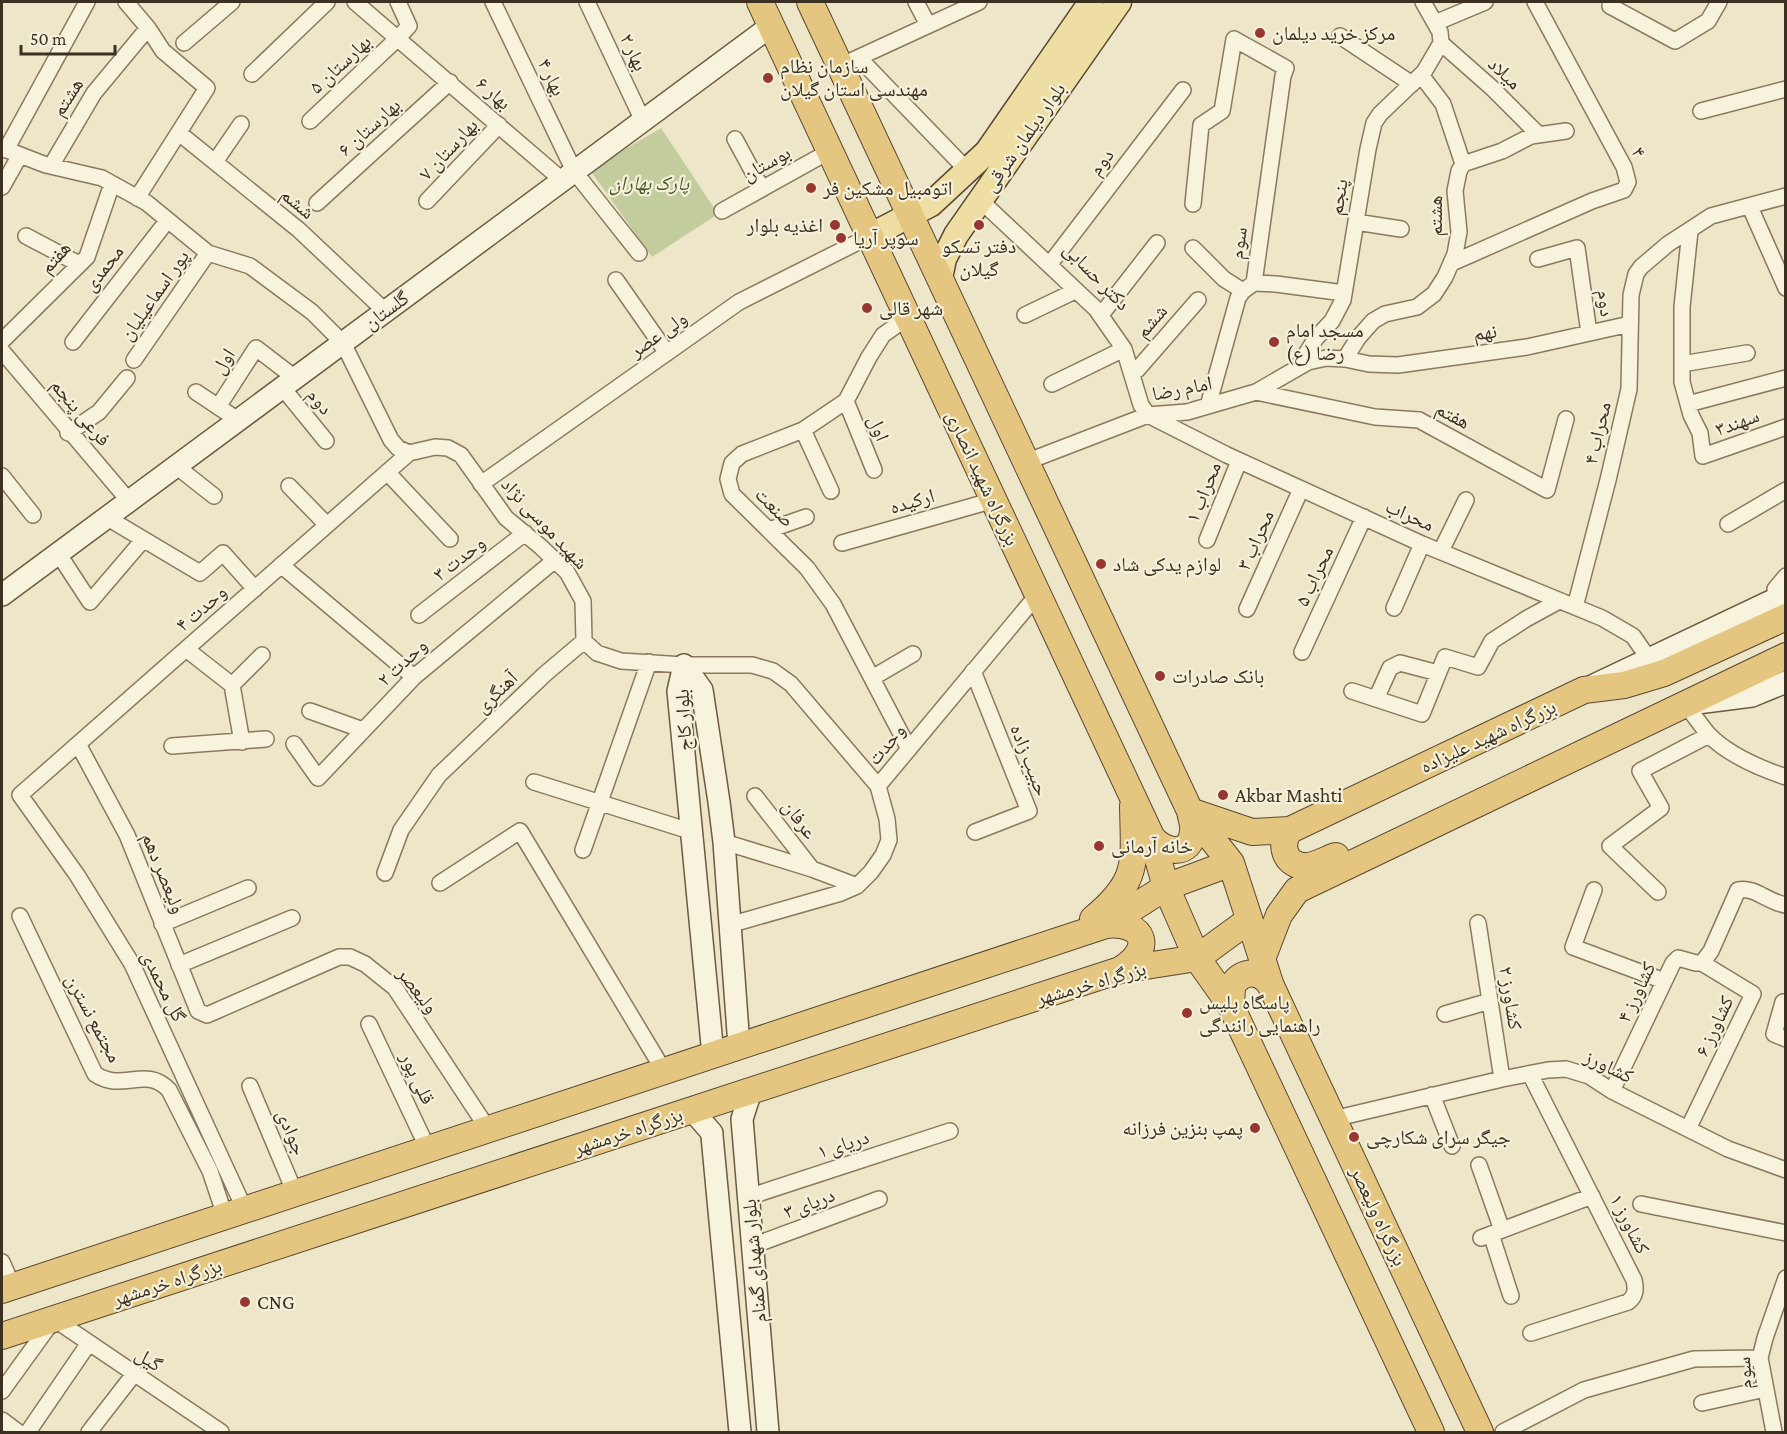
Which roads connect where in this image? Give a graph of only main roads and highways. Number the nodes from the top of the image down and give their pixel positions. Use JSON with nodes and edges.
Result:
{"nodes":[{"id":1,"x":760,"y":2,"type":"edge"},
{"id":2,"x":810,"y":2,"type":"edge"},
{"id":3,"x":1091,"y":2,"type":"edge"},
{"id":4,"x":1119,"y":2,"type":"edge"},
{"id":5,"x":771,"y":26,"type":"junction"},
{"id":6,"x":987,"y":152,"type":"junction"},
{"id":7,"x":890,"y":225,"type":"junction"},
{"id":8,"x":956,"y":235,"type":"junction"},
{"id":9,"x":940,"y":278,"type":"junction"},
{"id":10,"x":2,"y":595,"type":"edge"},
{"id":11,"x":1782,"y":603,"type":"edge"},
{"id":12,"x":1785,"y":656,"type":"edge"},
{"id":13,"x":1785,"y":682,"type":"edge"},
{"id":14,"x":1584,"y":690,"type":"junction"},
{"id":15,"x":1685,"y":704,"type":"junction"},
{"id":16,"x":1133,"y":796,"type":"junction"},
{"id":17,"x":1190,"y":812,"type":"junction"},
{"id":18,"x":1290,"y":830,"type":"junction"},
{"id":19,"x":1407,"y":836,"type":"junction"},
{"id":20,"x":1152,"y":838,"type":"junction"},
{"id":21,"x":1231,"y":863,"type":"junction"},
{"id":22,"x":1166,"y":887,"type":"junction"},
{"id":23,"x":1249,"y":920,"type":"junction"},
{"id":24,"x":1106,"y":925,"type":"junction"},
{"id":25,"x":1073,"y":936,"type":"junction"},
{"id":26,"x":1197,"y":958,"type":"junction"},
{"id":27,"x":1262,"y":959,"type":"junction"},
{"id":28,"x":1120,"y":970,"type":"junction"},
{"id":29,"x":1271,"y":986,"type":"junction"},
{"id":30,"x":1231,"y":1006,"type":"junction"},
{"id":31,"x":737,"y":1011,"type":"junction"},
{"id":32,"x":710,"y":1012,"type":"junction"},
{"id":33,"x":739,"y":1046,"type":"junction"},
{"id":34,"x":713,"y":1055,"type":"junction"},
{"id":35,"x":751,"y":1091,"type":"junction"},
{"id":36,"x":692,"y":1110,"type":"junction"},
{"id":37,"x":742,"y":1119,"type":"junction"},
{"id":38,"x":712,"y":1132,"type":"junction"},
{"id":39,"x":7,"y":1288,"type":"edge"},
{"id":40,"x":2,"y":1336,"type":"edge"},
{"id":41,"x":740,"y":1432,"type":"edge"},
{"id":42,"x":768,"y":1432,"type":"edge"},
{"id":43,"x":1431,"y":1432,"type":"edge"},
{"id":44,"x":1480,"y":1432,"type":"edge"}],
"edges":[{"from":1,"to":5,"type":"highway","name":"بزرگراه شهید انصاری"},
{"from":2,"to":7,"type":"highway","name":"بزرگراه شهید انصاری"},
{"from":3,"to":6,"type":"main road","name":"بلوار دیلمان شرقی"},
{"from":4,"to":8,"type":"main road","name":"بلوار دیلمان شرقی"},
{"from":5,"to":7,"type":"highway","name":"بزرگراه شهید انصاری"},
{"from":5,"to":10,"type":"main road","name":"گلستان"},
{"from":6,"to":7,"type":"main road","name":"بلوار دیلمان شرقی"},
{"from":6,"to":8,"type":"main road"},
{"from":7,"to":9,"type":"highway","name":"بزرگراه شهید انصاری"},
{"from":7,"to":16,"type":"highway","name":"بزرگراه شهید انصاری"},
{"from":8,"to":9,"type":"main road","name":"بلوار دیلمان شرقی"},
{"from":9,"to":17,"type":"highway","name":"بزرگراه شهید انصاری"},
{"from":11,"to":14,"type":"main road"},
{"from":11,"to":14,"type":"highway","name":"بزرگراه شهید علیزاده"},
{"from":12,"to":15,"type":"highway"},
{"from":13,"to":15,"type":"main road"},
{"from":14,"to":18,"type":"highway","name":"بزرگراه شهید علیزاده"},
{"from":15,"to":19,"type":"highway"},
{"from":16,"to":20,"type":"highway","name":"بزرگراه شهید انصاری"},
{"from":16,"to":25,"type":"highway"},
{"from":17,"to":18,"type":"highway","name":"بزرگراه شهید علیزاده"},
{"from":17,"to":20,"type":"highway"},
{"from":17,"to":21,"type":"highway","name":"بزرگراه شهید انصاری"},
{"from":18,"to":19,"type":"highway"},
{"from":19,"to":27,"type":"highway"},
{"from":20,"to":22,"type":"highway","name":"بزرگراه شهید انصاری"},
{"from":21,"to":22,"type":"highway"},
{"from":21,"to":23,"type":"highway","name":"بزرگراه ولیعصر"},
{"from":22,"to":24,"type":"highway"},
{"from":22,"to":26,"type":"highway","name":"بزرگراه شهید انصاری"},
{"from":23,"to":26,"type":"highway","name":"بزرگراه خرمشهر"},
{"from":23,"to":27,"type":"highway","name":"بزرگراه ولیعصر"},
{"from":24,"to":25,"type":"highway"},
{"from":24,"to":28,"type":"highway"},
{"from":25,"to":33,"type":"highway"},
{"from":26,"to":28,"type":"highway","name":"بزرگراه خرمشهر"},
{"from":26,"to":30,"type":"highway"},
{"from":27,"to":29,"type":"highway","name":"بزرگراه ولیعصر"},
{"from":28,"to":35,"type":"highway","name":"بزرگراه خرمشهر"},
{"from":29,"to":30,"type":"highway"},
{"from":29,"to":44,"type":"highway","name":"بزرگراه ولیعصر"},
{"from":30,"to":43,"type":"highway"},
{"from":31,"to":32,"type":"main road"},
{"from":31,"to":32,"type":"main road","name":"بلوار کاج"},
{"from":31,"to":33,"type":"main road","name":"بلوار کاج"},
{"from":32,"to":34,"type":"main road","name":"بلوار کاج"},
{"from":33,"to":34,"type":"highway"},
{"from":34,"to":39,"type":"highway"},
{"from":35,"to":36,"type":"highway","name":"بزرگراه خرمشهر"},
{"from":35,"to":37,"type":"main road","name":"بلوار شهدای گمنام"},
{"from":36,"to":38,"type":"main road"},
{"from":36,"to":40,"type":"highway","name":"بزرگراه خرمشهر"},
{"from":37,"to":38,"type":"main road"},
{"from":37,"to":42,"type":"main road","name":"بلوار شهدای گمنام"},
{"from":38,"to":41,"type":"main road","name":"بلوار شهدای گمنام"}]}
